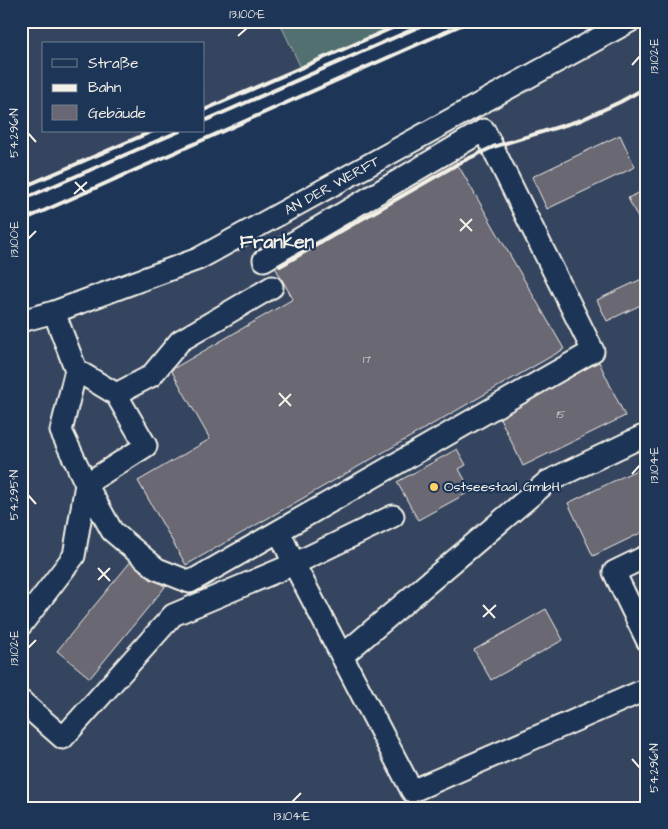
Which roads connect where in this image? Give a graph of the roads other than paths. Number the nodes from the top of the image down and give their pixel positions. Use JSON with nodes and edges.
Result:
{"nodes":[{"id":1,"x":630,"y":21,"type":"edge"},
{"id":2,"x":264,"y":260,"type":"dead end"},
{"id":3,"x":272,"y":287,"type":"dead end"},
{"id":4,"x":54,"y":312,"type":"junction"},
{"id":5,"x":21,"y":321,"type":"edge"},
{"id":6,"x":76,"y":370,"type":"junction"},
{"id":7,"x":116,"y":394,"type":"junction"},
{"id":8,"x":641,"y":437,"type":"dead end"},
{"id":9,"x":86,"y":484,"type":"junction"},
{"id":10,"x":393,"y":516,"type":"dead end"},
{"id":11,"x":279,"y":531,"type":"junction"},
{"id":12,"x":647,"y":556,"type":"edge"},
{"id":13,"x":294,"y":564,"type":"junction"},
{"id":14,"x":23,"y":621,"type":"edge"},
{"id":15,"x":647,"y":640,"type":"edge"},
{"id":16,"x":342,"y":656,"type":"junction"},
{"id":17,"x":647,"y":689,"type":"edge"},
{"id":18,"x":21,"y":701,"type":"edge"}],
"edges":[{"from":1,"to":4,"type":"street","name":"AN DER WERFT"},
{"from":2,"to":11,"type":"street"},
{"from":3,"to":7,"type":"street"},
{"from":4,"to":5,"type":"street","name":"AN DER WERFT"},
{"from":4,"to":6,"type":"street"},
{"from":6,"to":7,"type":"street"},
{"from":6,"to":9,"type":"street"},
{"from":7,"to":9,"type":"street"},
{"from":8,"to":16,"type":"street"},
{"from":9,"to":11,"type":"street"},
{"from":9,"to":14,"type":"street"},
{"from":10,"to":13,"type":"street"},
{"from":11,"to":13,"type":"street"},
{"from":12,"to":15,"type":"street"},
{"from":13,"to":16,"type":"street"},
{"from":13,"to":18,"type":"street"},
{"from":16,"to":17,"type":"street"}]}
